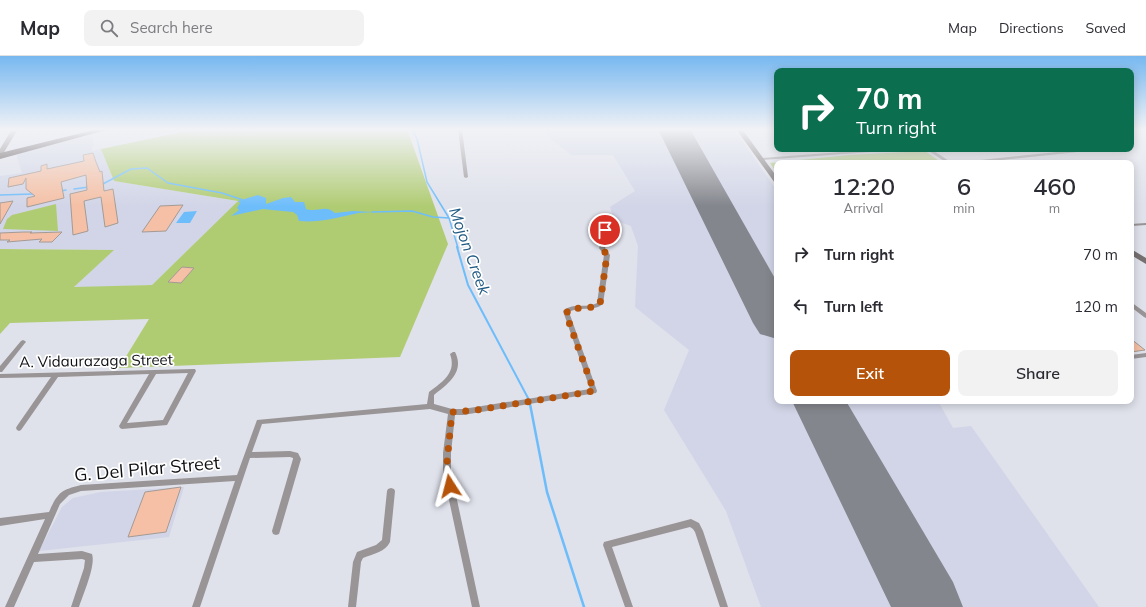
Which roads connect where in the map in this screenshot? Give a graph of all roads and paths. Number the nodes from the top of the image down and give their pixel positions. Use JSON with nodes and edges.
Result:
{"nodes":[{"id":1,"x":463,"y":155,"type":"edge"},
{"id":2,"x":758,"y":155,"type":"edge"},
{"id":3,"x":820,"y":155,"type":"edge"},
{"id":4,"x":1037,"y":155,"type":"edge"},
{"id":5,"x":1004,"y":158,"type":"junction"},
{"id":6,"x":761,"y":159,"type":"junction"},
{"id":7,"x":987,"y":160,"type":"edge"},
{"id":8,"x":1006,"y":160,"type":"edge"},
{"id":9,"x":466,"y":176,"type":"dead end"},
{"id":10,"x":774,"y":178,"type":"edge"},
{"id":11,"x":1146,"y":224,"type":"edge"},
{"id":12,"x":1134,"y":226,"type":"edge"},
{"id":13,"x":613,"y":228,"type":"dead end"},
{"id":14,"x":1134,"y":253,"type":"edge"},
{"id":15,"x":1146,"y":262,"type":"edge"},
{"id":16,"x":1134,"y":306,"type":"edge"},
{"id":17,"x":1146,"y":316,"type":"edge"},
{"id":18,"x":23,"y":342,"type":"dead end"},
{"id":19,"x":453,"y":354,"type":"dead end"},
{"id":20,"x":1146,"y":355,"type":"edge"},
{"id":21,"x":1134,"y":357,"type":"edge"},
{"id":22,"x":0,"y":370,"type":"edge"},
{"id":23,"x":154,"y":372,"type":"junction"},
{"id":24,"x":57,"y":374,"type":"junction"},
{"id":25,"x":0,"y":376,"type":"edge"},
{"id":26,"x":430,"y":406,"type":"junction"},
{"id":27,"x":452,"y":412,"type":"junction"},
{"id":28,"x":19,"y":428,"type":"dead end"},
{"id":29,"x":248,"y":455,"type":"junction"},
{"id":30,"x":239,"y":478,"type":"junction"},
{"id":31,"x":392,"y":491,"type":"dead end"},
{"id":32,"x":51,"y":515,"type":"junction"},
{"id":33,"x":0,"y":522,"type":"edge"},
{"id":34,"x":276,"y":531,"type":"dead end"},
{"id":35,"x":31,"y":558,"type":"junction"},
{"id":36,"x":9,"y":607,"type":"edge"},
{"id":37,"x":74,"y":607,"type":"edge"},
{"id":38,"x":196,"y":607,"type":"edge"},
{"id":39,"x":352,"y":607,"type":"edge"},
{"id":40,"x":476,"y":607,"type":"edge"},
{"id":41,"x":630,"y":607,"type":"edge"},
{"id":42,"x":724,"y":607,"type":"edge"}],
"edges":[{"from":1,"to":9,"type":"street"},
{"from":2,"to":6,"type":"street"},
{"from":3,"to":6,"type":"street"},
{"from":4,"to":5,"type":"street"},
{"from":5,"to":7,"type":"street"},
{"from":5,"to":8,"type":"street"},
{"from":6,"to":10,"type":"street"},
{"from":11,"to":12,"type":"street"},
{"from":13,"to":27,"type":"street"},
{"from":14,"to":15,"type":"street"},
{"from":16,"to":17,"type":"street"},
{"from":18,"to":22,"type":"street"},
{"from":19,"to":26,"type":"street"},
{"from":20,"to":21,"type":"street"},
{"from":23,"to":23,"type":"street","name":"A. Vidaurazaga Street"},
{"from":23,"to":24,"type":"street","name":"A. Vidaurazaga Street"},
{"from":24,"to":25,"type":"street","name":"A. Vidaurazaga Street"},
{"from":24,"to":28,"type":"street"},
{"from":26,"to":27,"type":"street"},
{"from":26,"to":29,"type":"street"},
{"from":27,"to":40,"type":"street"},
{"from":29,"to":30,"type":"street"},
{"from":29,"to":34,"type":"street"},
{"from":30,"to":32,"type":"street","name":"G. Del Pilar Street"},
{"from":30,"to":38,"type":"street"},
{"from":31,"to":39,"type":"street"},
{"from":32,"to":33,"type":"street"},
{"from":32,"to":35,"type":"street","name":"G. Del Pilar Street"},
{"from":35,"to":36,"type":"street","name":"G. Del Pilar Street"},
{"from":35,"to":37,"type":"street"},
{"from":41,"to":42,"type":"street"}]}
